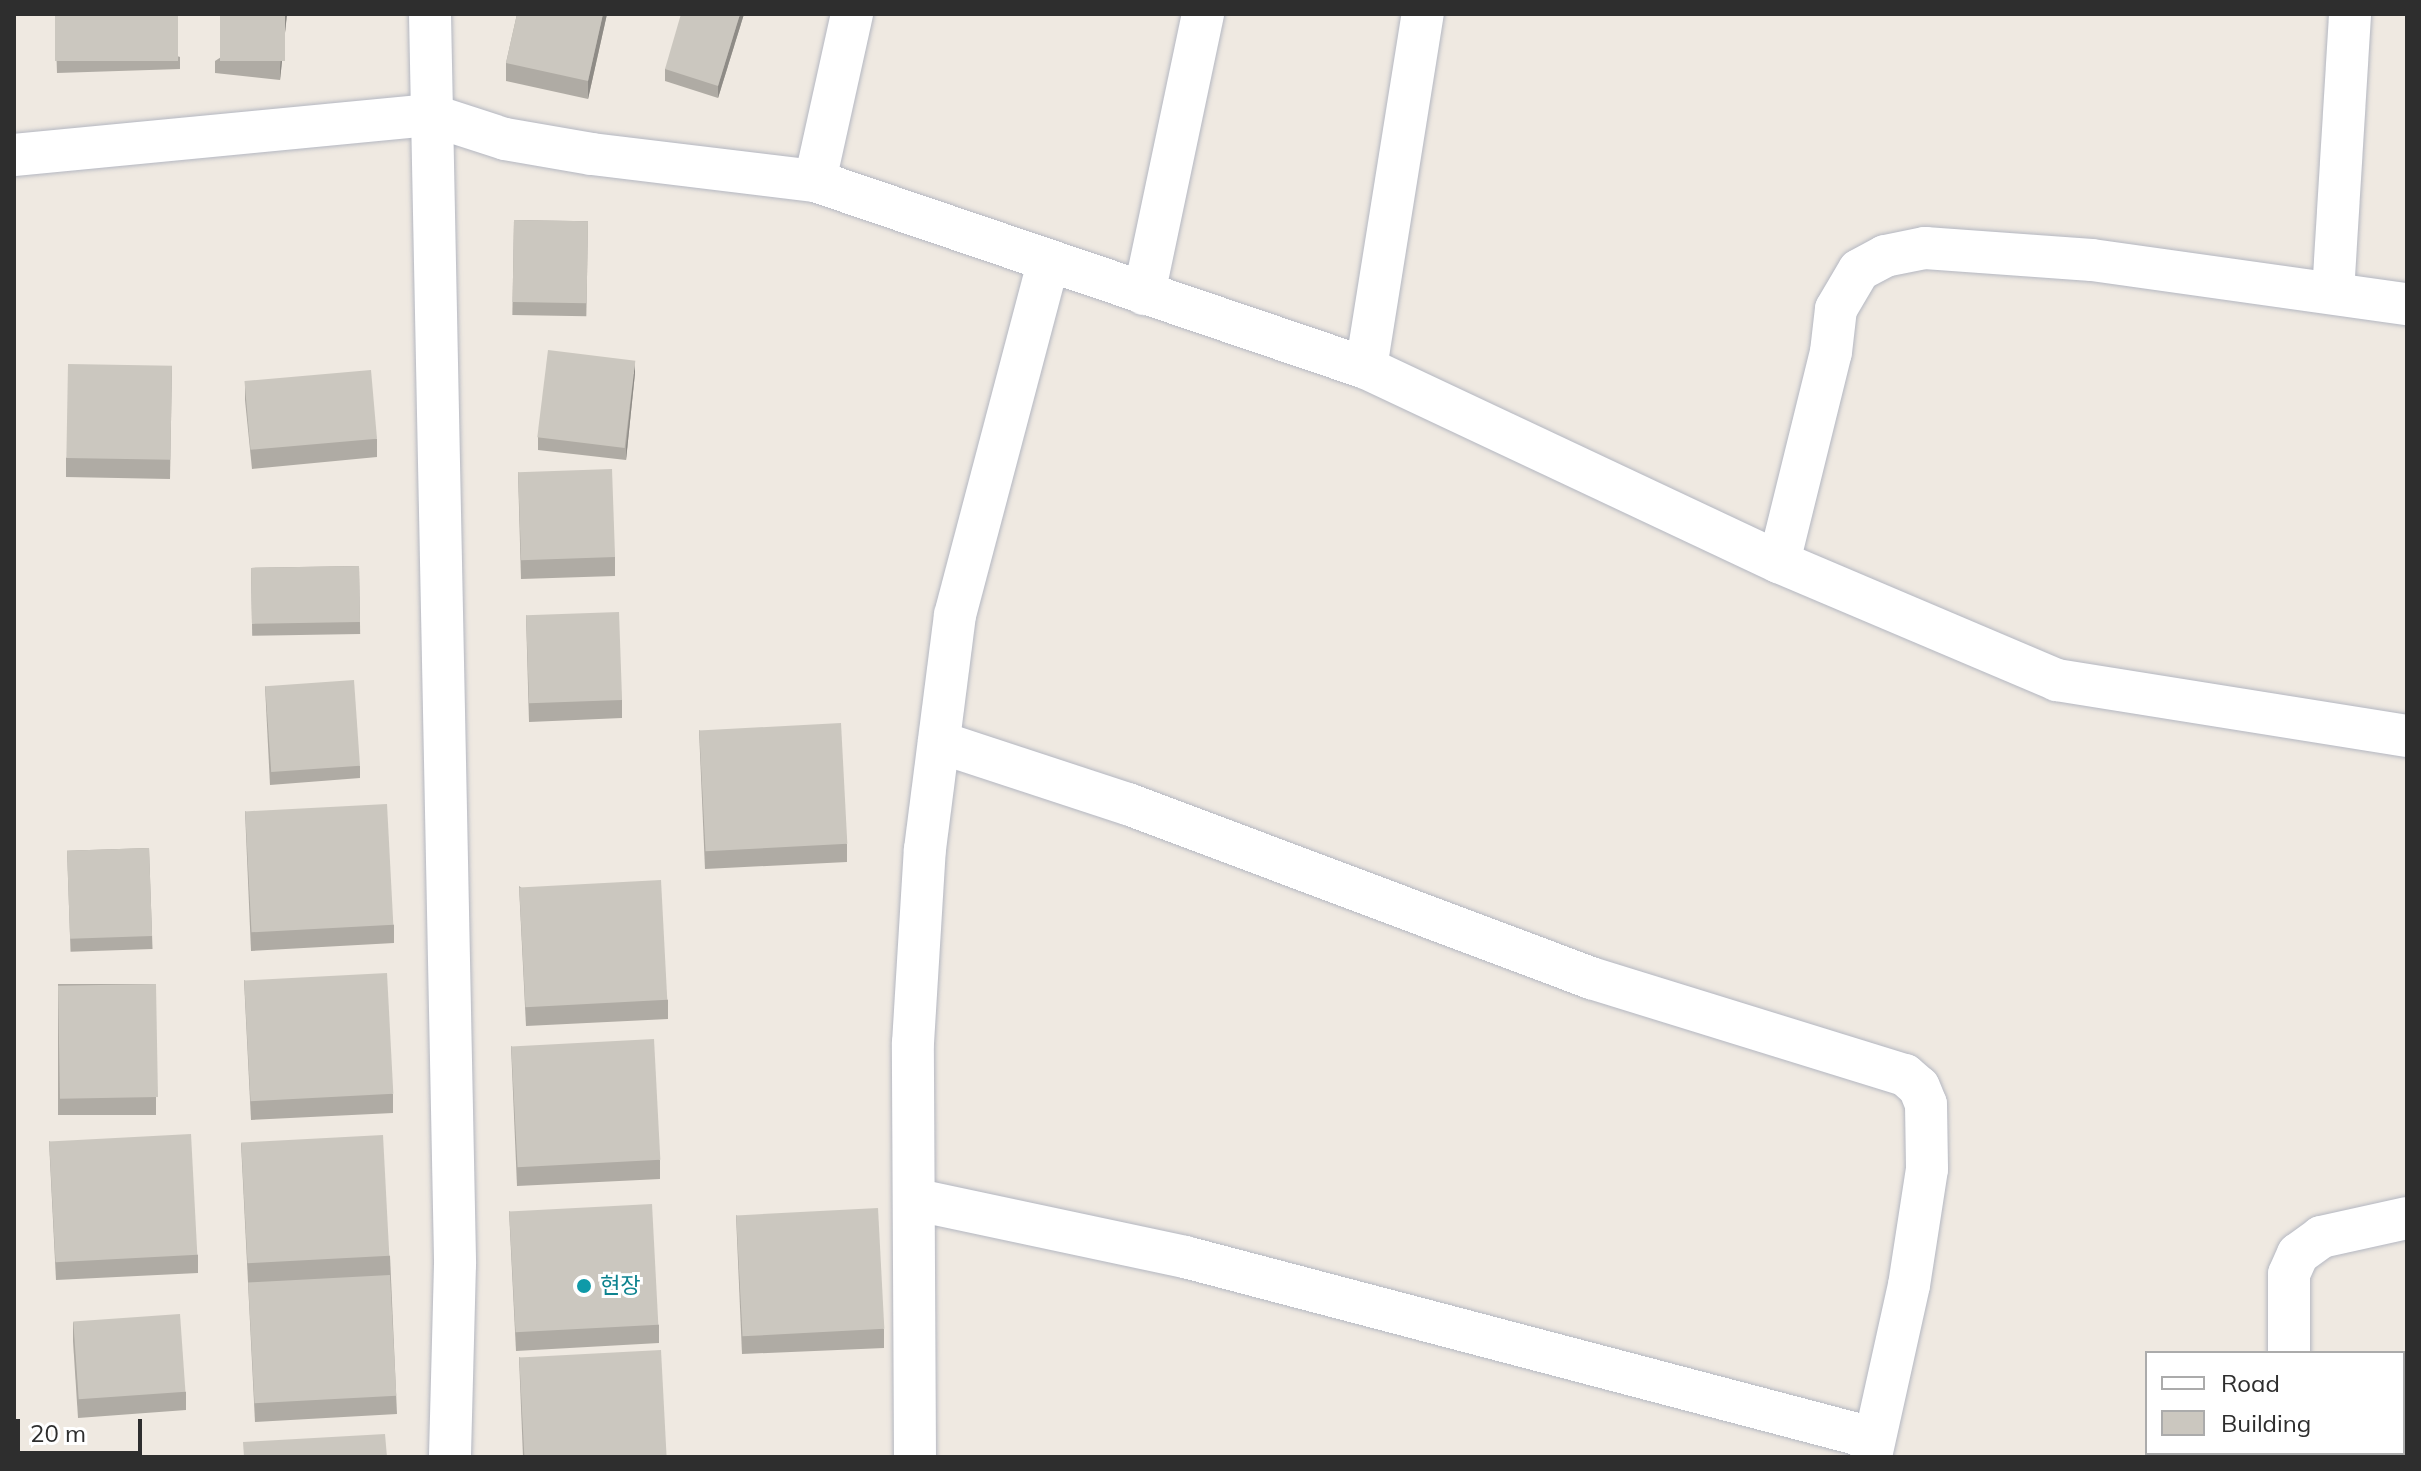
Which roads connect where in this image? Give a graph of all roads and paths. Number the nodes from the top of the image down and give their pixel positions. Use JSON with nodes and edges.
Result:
{"nodes":[{"id":1,"x":430,"y":14,"type":"edge"},
{"id":2,"x":852,"y":14,"type":"edge"},
{"id":3,"x":1203,"y":14,"type":"edge"},
{"id":4,"x":1423,"y":14,"type":"edge"},
{"id":5,"x":2350,"y":14,"type":"edge"},
{"id":6,"x":431,"y":115,"type":"junction"},
{"id":7,"x":14,"y":155,"type":"edge"},
{"id":8,"x":815,"y":181,"type":"junction"},
{"id":9,"x":1048,"y":263,"type":"junction"},
{"id":10,"x":2333,"y":293,"type":"junction"},
{"id":11,"x":1144,"y":294,"type":"junction"},
{"id":12,"x":2407,"y":304,"type":"edge"},
{"id":13,"x":1366,"y":368,"type":"junction"},
{"id":14,"x":1779,"y":562,"type":"junction"},
{"id":15,"x":2407,"y":736,"type":"edge"},
{"id":16,"x":939,"y":742,"type":"junction"},
{"id":17,"x":917,"y":1200,"type":"junction"},
{"id":18,"x":2407,"y":1218,"type":"edge"},
{"id":19,"x":2289,"y":1351,"type":"edge"},
{"id":20,"x":1872,"y":1448,"type":"edge"},
{"id":21,"x":450,"y":1457,"type":"edge"},
{"id":22,"x":915,"y":1457,"type":"edge"}],
"edges":[{"from":1,"to":6,"type":"street"},
{"from":2,"to":8,"type":"street"},
{"from":3,"to":11,"type":"street"},
{"from":4,"to":13,"type":"street"},
{"from":5,"to":10,"type":"street"},
{"from":6,"to":7,"type":"street"},
{"from":6,"to":8,"type":"street"},
{"from":6,"to":21,"type":"street"},
{"from":8,"to":9,"type":"street"},
{"from":9,"to":11,"type":"street"},
{"from":9,"to":16,"type":"street"},
{"from":10,"to":12,"type":"street"},
{"from":10,"to":14,"type":"street"},
{"from":11,"to":13,"type":"street"},
{"from":13,"to":14,"type":"street"},
{"from":14,"to":15,"type":"street"},
{"from":16,"to":17,"type":"street"},
{"from":16,"to":20,"type":"street"},
{"from":17,"to":20,"type":"street"},
{"from":17,"to":22,"type":"street"},
{"from":18,"to":19,"type":"street"}]}
